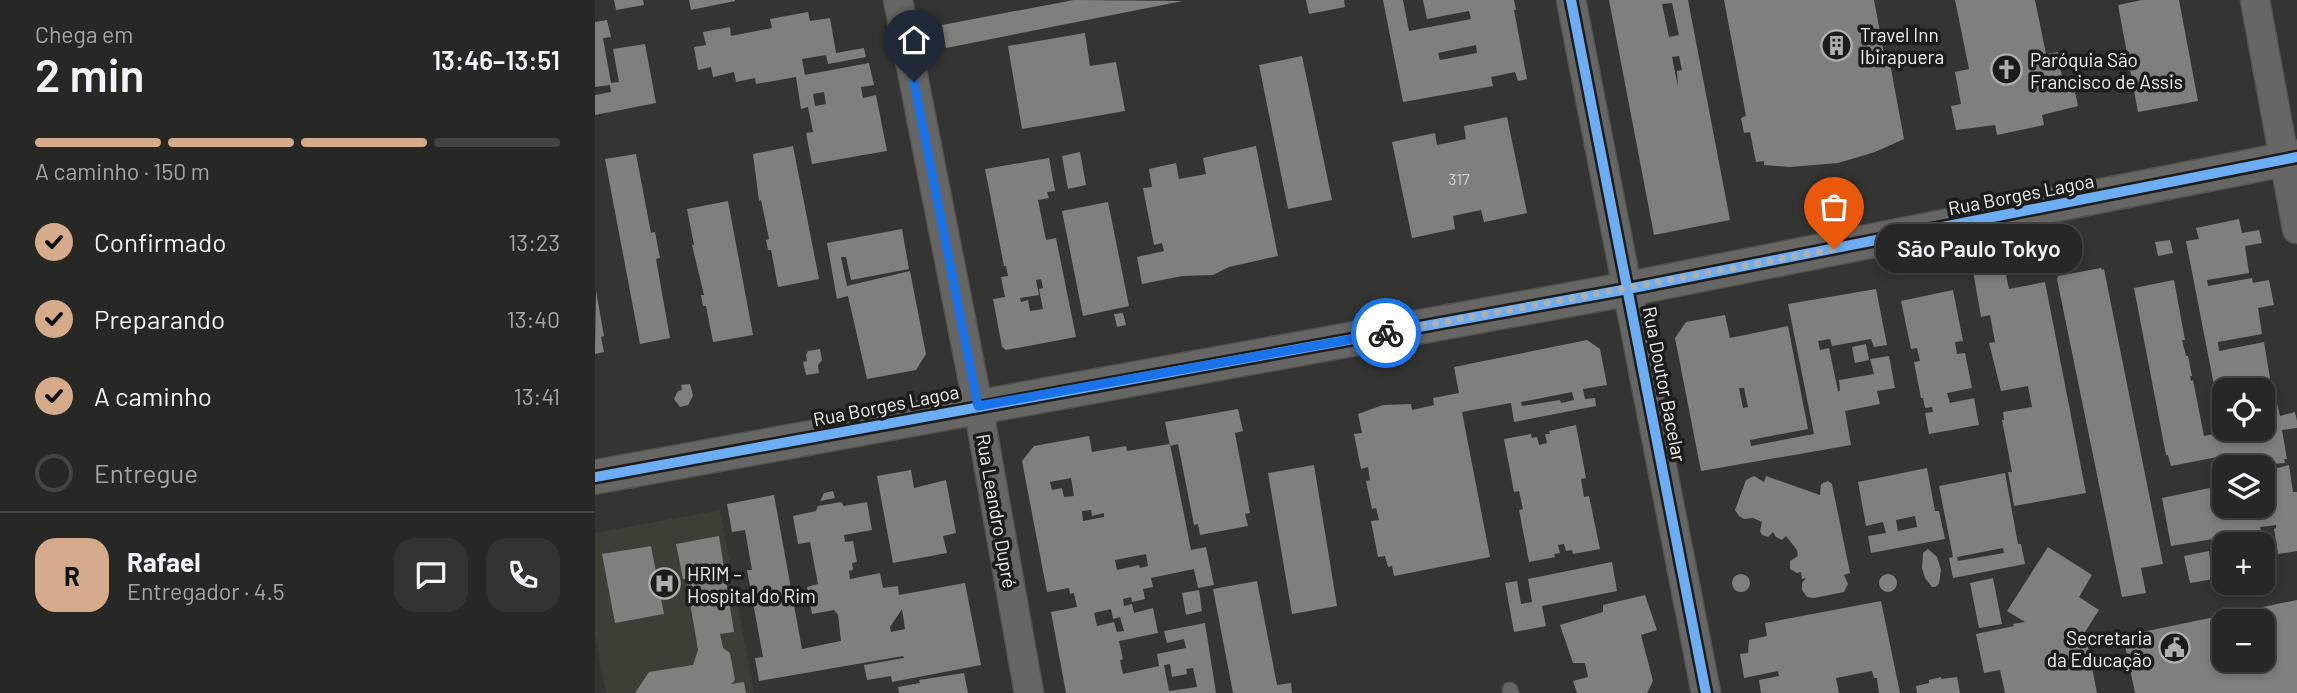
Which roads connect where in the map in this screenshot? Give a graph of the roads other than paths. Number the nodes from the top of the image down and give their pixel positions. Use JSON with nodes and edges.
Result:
{"nodes":[{"id":1,"x":898,"y":0,"type":"edge"},
{"id":2,"x":1571,"y":0,"type":"edge"},
{"id":3,"x":2255,"y":0,"type":"edge"},
{"id":4,"x":2290,"y":159,"type":"edge"},
{"id":5,"x":2297,"y":229,"type":"edge"},
{"id":6,"x":1628,"y":289,"type":"junction"},
{"id":7,"x":978,"y":406,"type":"junction"},
{"id":8,"x":595,"y":477,"type":"edge"},
{"id":9,"x":1029,"y":693,"type":"edge"},
{"id":10,"x":1706,"y":693,"type":"edge"}],
"edges":[{"from":1,"to":7,"type":"street","name":"Rua Leandro Dupré"},
{"from":2,"to":6,"type":"street","name":"Rua Doutor Bacelar"},
{"from":3,"to":4,"type":"street"},
{"from":4,"to":5,"type":"street"},
{"from":4,"to":6,"type":"street","name":"Rua Borges Lagoa"},
{"from":6,"to":7,"type":"street","name":"Rua Borges Lagoa"},
{"from":6,"to":10,"type":"street","name":"Rua Doutor Bacelar"},
{"from":7,"to":8,"type":"street","name":"Rua Borges Lagoa"},
{"from":7,"to":9,"type":"street","name":"Rua Leandro Dupré"}]}
